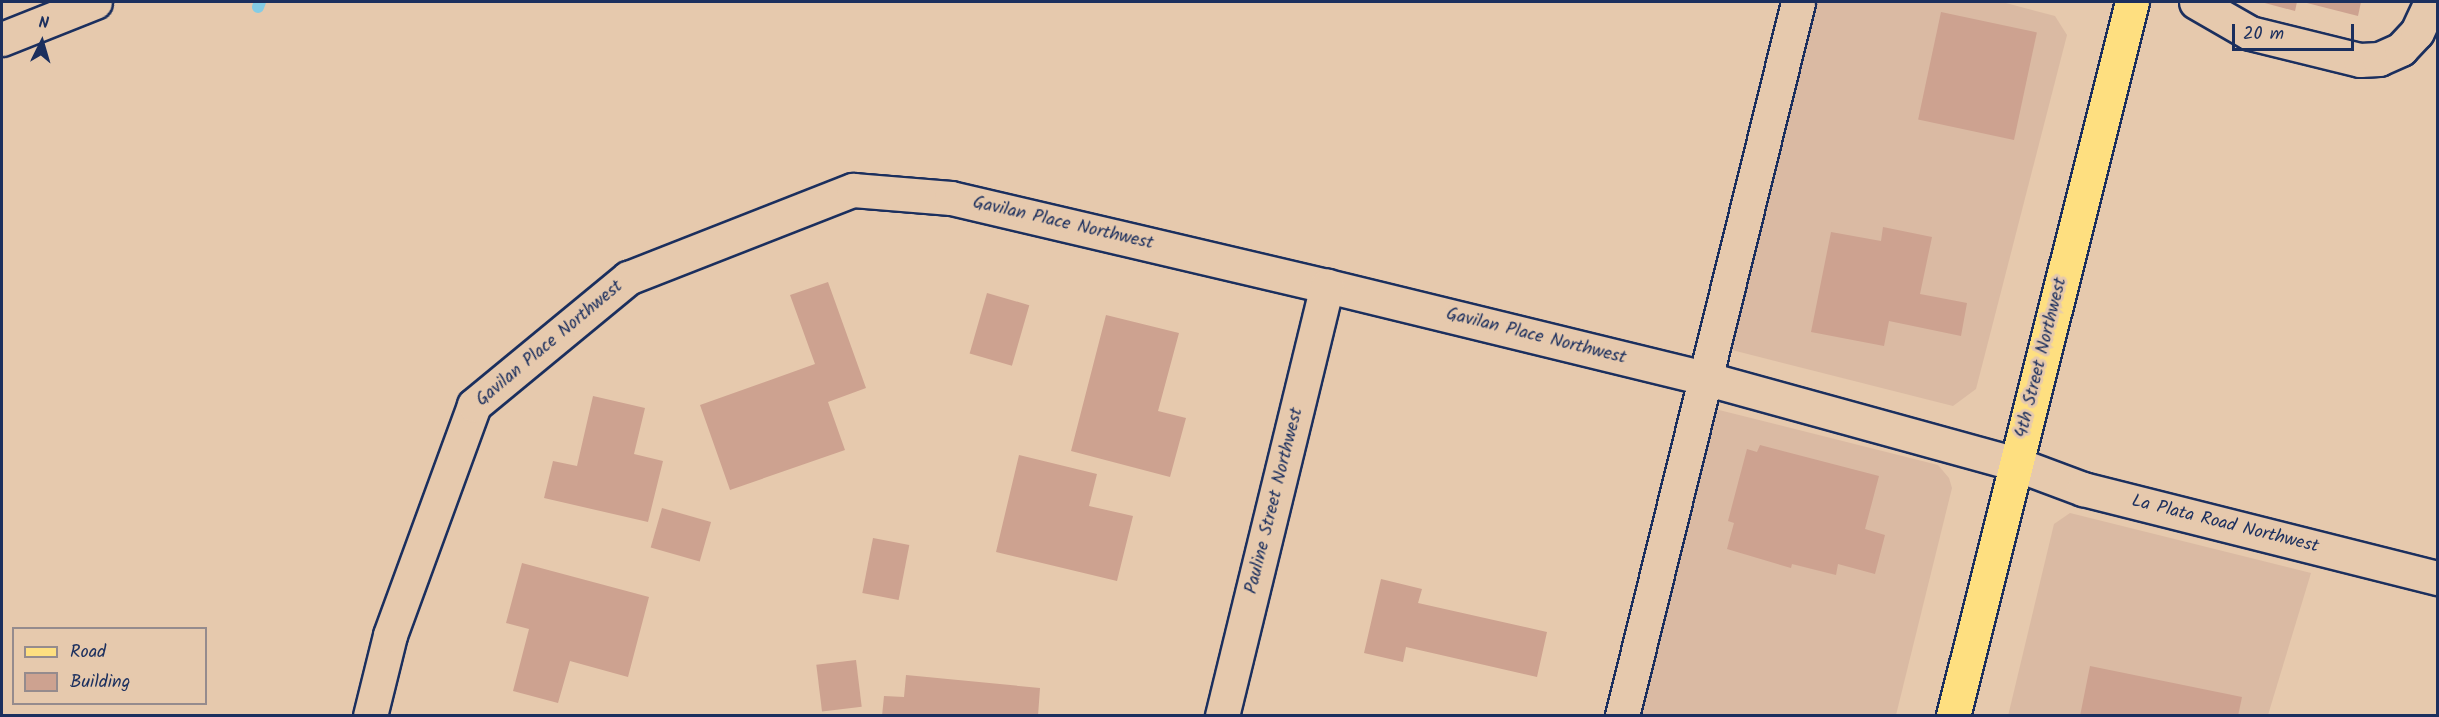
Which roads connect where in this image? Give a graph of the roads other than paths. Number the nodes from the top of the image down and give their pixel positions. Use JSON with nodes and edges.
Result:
{"nodes":[{"id":1,"x":95,"y":2,"type":"edge"},
{"id":2,"x":1798,"y":2,"type":"edge"},
{"id":3,"x":2132,"y":2,"type":"edge"},
{"id":4,"x":2196,"y":2,"type":"edge"},
{"id":5,"x":2431,"y":2,"type":"edge"},
{"id":6,"x":2,"y":39,"type":"edge"},
{"id":7,"x":1327,"y":286,"type":"junction"},
{"id":8,"x":1704,"y":378,"type":"junction"},
{"id":9,"x":2016,"y":464,"type":"junction"},
{"id":10,"x":2438,"y":578,"type":"edge"},
{"id":11,"x":370,"y":716,"type":"edge"},
{"id":12,"x":1222,"y":716,"type":"edge"},
{"id":13,"x":1622,"y":716,"type":"edge"},
{"id":14,"x":1953,"y":716,"type":"edge"}],
"edges":[{"from":1,"to":6,"type":"street"},
{"from":2,"to":8,"type":"street"},
{"from":3,"to":9,"type":"main road","name":"4th Street Northwest"},
{"from":4,"to":5,"type":"street"},
{"from":7,"to":8,"type":"street","name":"Gavilan Place Northwest"},
{"from":7,"to":11,"type":"street","name":"Gavilan Place Northwest"},
{"from":7,"to":12,"type":"street","name":"Pauline Street Northwest"},
{"from":8,"to":9,"type":"street","name":"Gavilan Place Northwest"},
{"from":8,"to":13,"type":"street"},
{"from":9,"to":10,"type":"street","name":"La Plata Road Northwest"},
{"from":9,"to":14,"type":"main road","name":"4th Street Northwest"}]}
